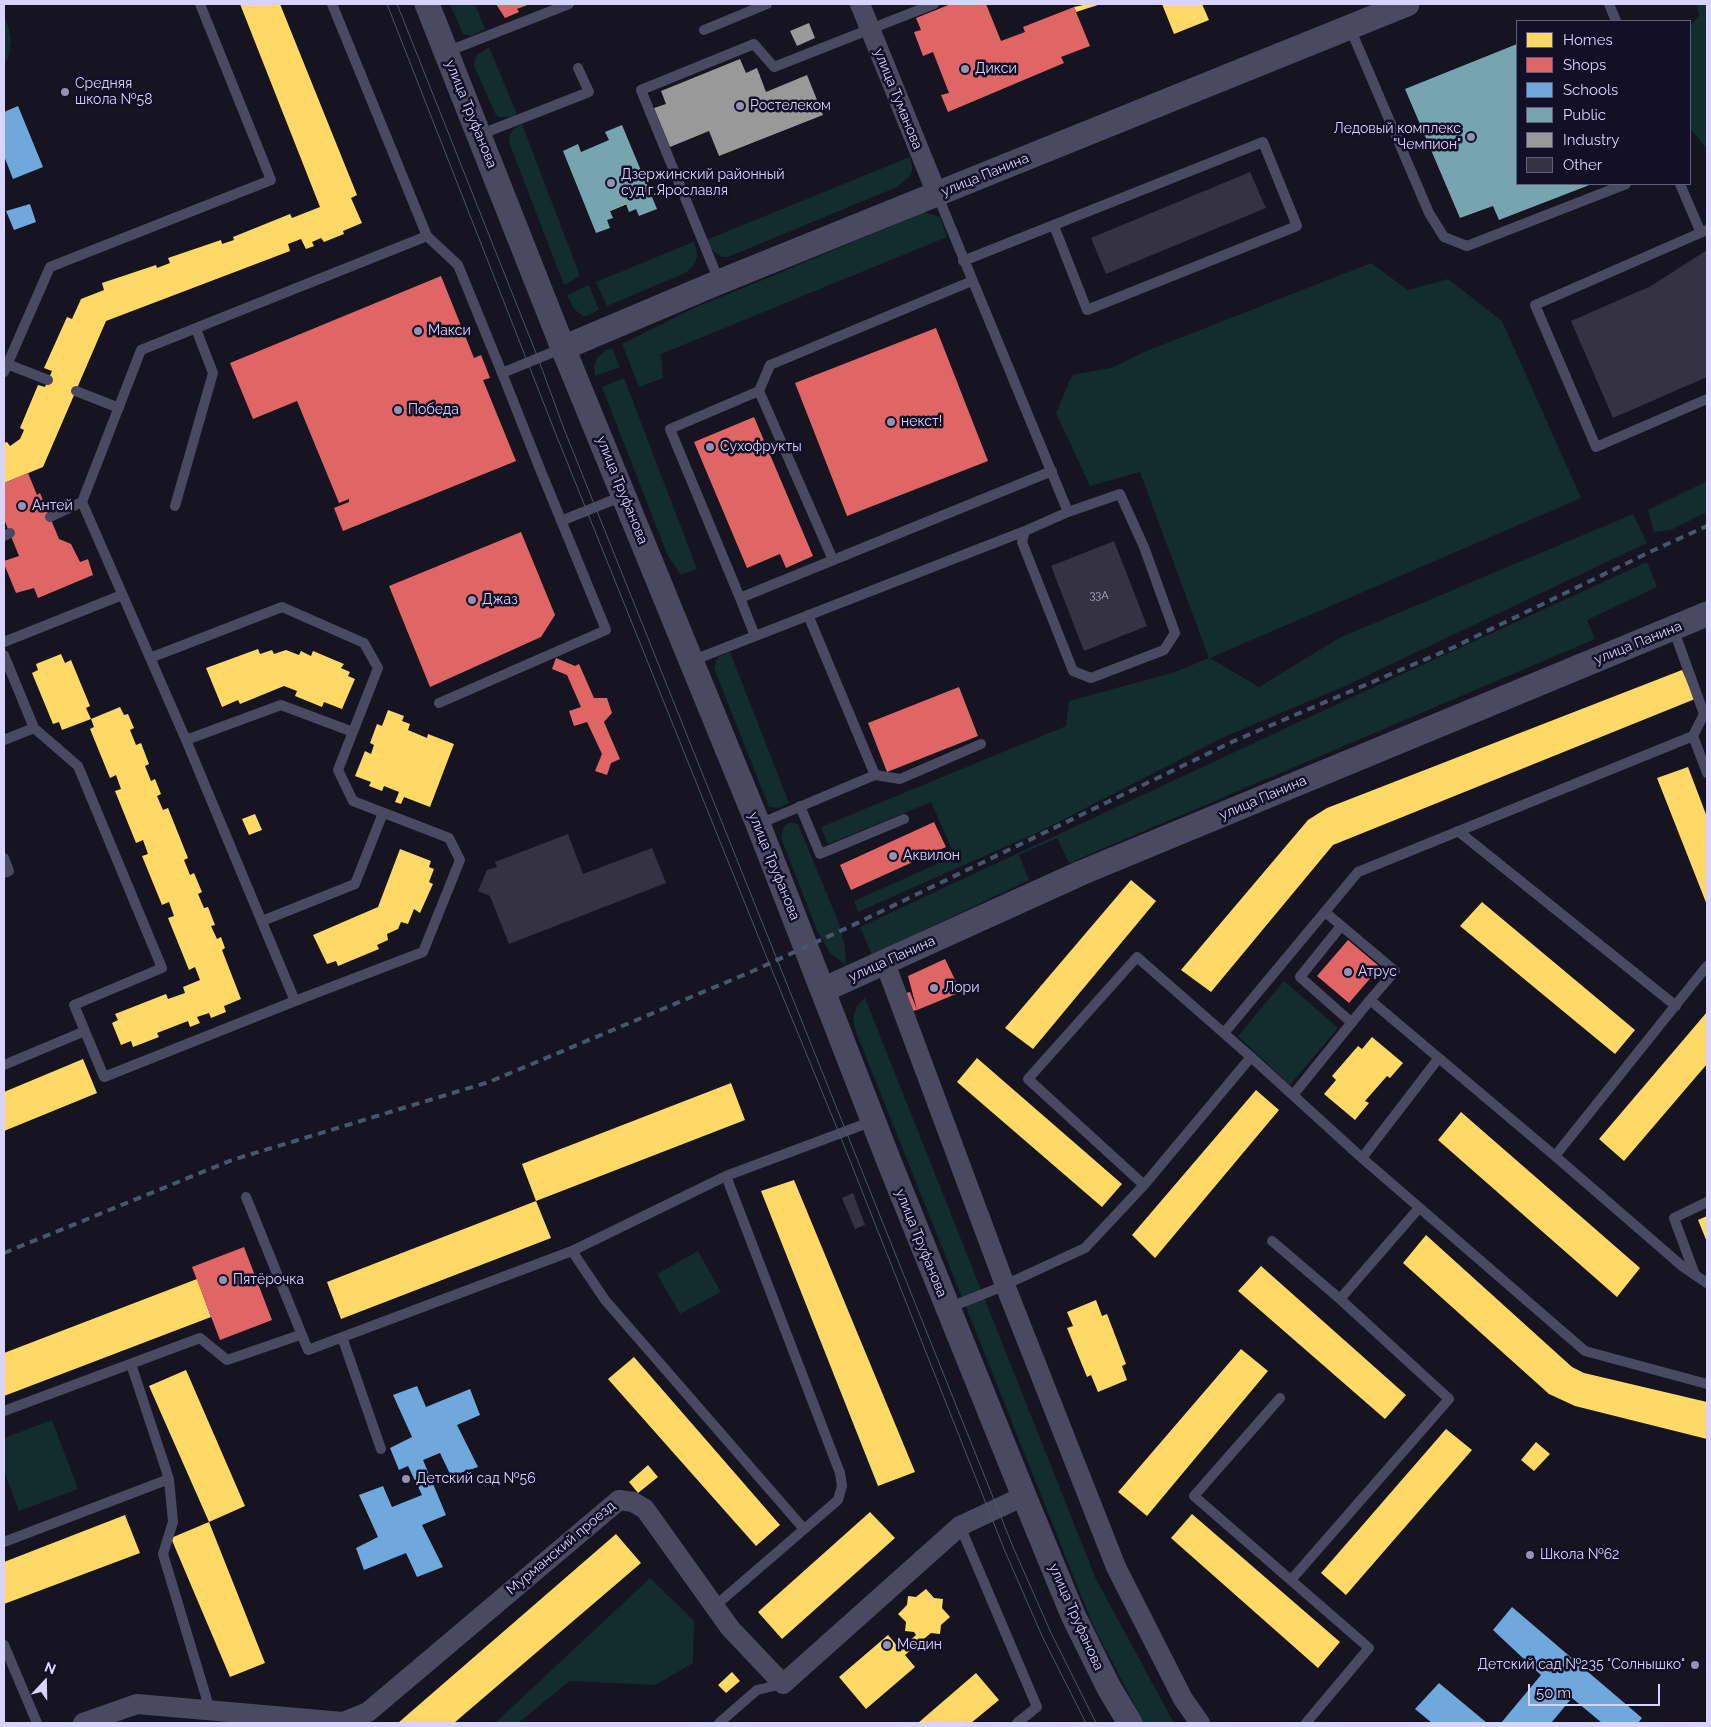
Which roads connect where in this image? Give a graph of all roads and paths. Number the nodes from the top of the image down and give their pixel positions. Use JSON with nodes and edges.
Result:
{"nodes":[{"id":1,"x":200,"y":4,"type":"edge"},
{"id":2,"x":332,"y":4,"type":"edge"},
{"id":3,"x":427,"y":4,"type":"edge"},
{"id":4,"x":569,"y":4,"type":"edge"},
{"id":5,"x":767,"y":4,"type":"edge"},
{"id":6,"x":860,"y":4,"type":"edge"},
{"id":7,"x":934,"y":4,"type":"edge"},
{"id":8,"x":1407,"y":4,"type":"edge"},
{"id":9,"x":1609,"y":4,"type":"edge"},
{"id":10,"x":1616,"y":20,"type":"edge"},
{"id":11,"x":1349,"y":27,"type":"junction"},
{"id":12,"x":704,"y":30,"type":"dead end"},
{"id":13,"x":870,"y":30,"type":"junction"},
{"id":14,"x":446,"y":52,"type":"junction"},
{"id":15,"x":578,"y":68,"type":"dead end"},
{"id":16,"x":479,"y":135,"type":"junction"},
{"id":17,"x":1623,"y":185,"type":"edge"},
{"id":18,"x":1680,"y":185,"type":"edge"},
{"id":19,"x":937,"y":194,"type":"junction"},
{"id":20,"x":1054,"y":226,"type":"junction"},
{"id":21,"x":1704,"y":232,"type":"edge"},
{"id":22,"x":427,"y":236,"type":"junction"},
{"id":23,"x":964,"y":261,"type":"junction"},
{"id":24,"x":972,"y":281,"type":"junction"},
{"id":25,"x":719,"y":282,"type":"junction"},
{"id":26,"x":196,"y":329,"type":"junction"},
{"id":27,"x":564,"y":348,"type":"junction"},
{"id":28,"x":6,"y":368,"type":"edge"},
{"id":29,"x":502,"y":373,"type":"junction"},
{"id":30,"x":48,"y":380,"type":"dead end"},
{"id":31,"x":76,"y":391,"type":"dead end"},
{"id":32,"x":759,"y":391,"type":"junction"},
{"id":33,"x":1707,"y":399,"type":"edge"},
{"id":34,"x":119,"y":408,"type":"junction"},
{"id":35,"x":1052,"y":471,"type":"junction"},
{"id":36,"x":624,"y":495,"type":"junction"},
{"id":37,"x":82,"y":502,"type":"junction"},
{"id":38,"x":175,"y":506,"type":"dead end"},
{"id":39,"x":1068,"y":512,"type":"junction"},
{"id":40,"x":50,"y":517,"type":"dead end"},
{"id":41,"x":561,"y":521,"type":"junction"},
{"id":42,"x":1025,"y":530,"type":"junction"},
{"id":43,"x":833,"y":560,"type":"junction"},
{"id":44,"x":122,"y":595,"type":"junction"},
{"id":45,"x":740,"y":598,"type":"junction"},
{"id":46,"x":1707,"y":614,"type":"edge"},
{"id":47,"x":808,"y":615,"type":"junction"},
{"id":48,"x":1673,"y":628,"type":"junction"},
{"id":49,"x":755,"y":636,"type":"junction"},
{"id":50,"x":4,"y":642,"type":"edge"},
{"id":51,"x":4,"y":657,"type":"edge"},
{"id":52,"x":150,"y":658,"type":"junction"},
{"id":53,"x":691,"y":661,"type":"junction"},
{"id":54,"x":439,"y":703,"type":"dead end"},
{"id":55,"x":34,"y":728,"type":"junction"},
{"id":56,"x":353,"y":732,"type":"junction"},
{"id":57,"x":1693,"y":736,"type":"junction"},
{"id":58,"x":4,"y":740,"type":"edge"},
{"id":59,"x":186,"y":740,"type":"junction"},
{"id":60,"x":981,"y":744,"type":"dead end"},
{"id":61,"x":1707,"y":773,"type":"edge"},
{"id":62,"x":875,"y":775,"type":"junction"},
{"id":63,"x":800,"y":806,"type":"junction"},
{"id":64,"x":383,"y":813,"type":"junction"},
{"id":65,"x":904,"y":819,"type":"dead end"},
{"id":66,"x":758,"y":824,"type":"junction"},
{"id":67,"x":1458,"y":831,"type":"junction"},
{"id":68,"x":4,"y":858,"type":"edge"},
{"id":69,"x":4,"y":873,"type":"edge"},
{"id":70,"x":1325,"y":912,"type":"junction"},
{"id":71,"x":262,"y":920,"type":"junction"},
{"id":72,"x":1341,"y":926,"type":"junction"},
{"id":73,"x":885,"y":963,"type":"junction"},
{"id":74,"x":1707,"y":966,"type":"edge"},
{"id":75,"x":823,"y":990,"type":"junction"},
{"id":76,"x":1370,"y":1000,"type":"junction"},
{"id":77,"x":295,"y":1001,"type":"junction"},
{"id":78,"x":1676,"y":1006,"type":"junction"},
{"id":79,"x":1352,"y":1023,"type":"junction"},
{"id":80,"x":85,"y":1031,"type":"junction"},
{"id":81,"x":1224,"y":1033,"type":"junction"},
{"id":82,"x":1251,"y":1057,"type":"junction"},
{"id":83,"x":1438,"y":1059,"type":"junction"},
{"id":84,"x":4,"y":1065,"type":"edge"},
{"id":85,"x":1293,"y":1095,"type":"junction"},
{"id":86,"x":874,"y":1121,"type":"junction"},
{"id":87,"x":1555,"y":1156,"type":"junction"},
{"id":88,"x":1362,"y":1158,"type":"junction"},
{"id":89,"x":726,"y":1176,"type":"junction"},
{"id":90,"x":1144,"y":1186,"type":"junction"},
{"id":91,"x":246,"y":1197,"type":"dead end"},
{"id":92,"x":1707,"y":1202,"type":"edge"},
{"id":93,"x":1419,"y":1208,"type":"junction"},
{"id":94,"x":1272,"y":1241,"type":"dead end"},
{"id":95,"x":572,"y":1251,"type":"junction"},
{"id":96,"x":1695,"y":1275,"type":"junction"},
{"id":97,"x":1707,"y":1283,"type":"edge"},
{"id":98,"x":1005,"y":1285,"type":"junction"},
{"id":99,"x":1340,"y":1299,"type":"junction"},
{"id":100,"x":948,"y":1308,"type":"junction"},
{"id":101,"x":300,"y":1335,"type":"junction"},
{"id":102,"x":342,"y":1337,"type":"junction"},
{"id":103,"x":131,"y":1364,"type":"junction"},
{"id":104,"x":1707,"y":1384,"type":"edge"},
{"id":105,"x":1280,"y":1398,"type":"dead end"},
{"id":106,"x":4,"y":1411,"type":"edge"},
{"id":107,"x":381,"y":1449,"type":"dead end"},
{"id":108,"x":169,"y":1479,"type":"junction"},
{"id":109,"x":1024,"y":1496,"type":"junction"},
{"id":110,"x":960,"y":1526,"type":"junction"},
{"id":111,"x":804,"y":1529,"type":"junction"},
{"id":112,"x":4,"y":1542,"type":"edge"},
{"id":113,"x":1291,"y":1580,"type":"junction"},
{"id":114,"x":715,"y":1606,"type":"junction"},
{"id":115,"x":4,"y":1645,"type":"edge"},
{"id":116,"x":783,"y":1684,"type":"junction"},
{"id":117,"x":210,"y":1710,"type":"junction"},
{"id":118,"x":37,"y":1723,"type":"edge"},
{"id":119,"x":83,"y":1723,"type":"edge"},
{"id":120,"x":719,"y":1723,"type":"edge"},
{"id":121,"x":1017,"y":1723,"type":"edge"},
{"id":122,"x":1130,"y":1723,"type":"edge"},
{"id":123,"x":1200,"y":1723,"type":"edge"},
{"id":124,"x":1306,"y":1723,"type":"edge"}],
"edges":[{"from":1,"to":28,"type":"lane"},
{"from":2,"to":22,"type":"lane"},
{"from":3,"to":14,"type":"street","name":"улица Труфанова"},
{"from":4,"to":14,"type":"lane"},
{"from":5,"to":12,"type":"lane"},
{"from":6,"to":13,"type":"street","name":"улица Туманова"},
{"from":7,"to":13,"type":"lane"},
{"from":8,"to":11,"type":"street","name":"улица Панина"},
{"from":9,"to":10,"type":"lane"},
{"from":11,"to":17,"type":"lane"},
{"from":11,"to":19,"type":"street","name":"улица Панина"},
{"from":13,"to":19,"type":"street","name":"улица Туманова"},
{"from":13,"to":25,"type":"lane"},
{"from":14,"to":16,"type":"street","name":"улица Труфанова"},
{"from":15,"to":16,"type":"lane"},
{"from":16,"to":27,"type":"street","name":"улица Труфанова"},
{"from":18,"to":21,"type":"lane"},
{"from":19,"to":23,"type":"lane"},
{"from":19,"to":25,"type":"street","name":"улица Панина"},
{"from":20,"to":20,"type":"lane"},
{"from":20,"to":23,"type":"lane"},
{"from":21,"to":33,"type":"lane"},
{"from":22,"to":26,"type":"lane"},
{"from":22,"to":29,"type":"lane"},
{"from":23,"to":24,"type":"lane"},
{"from":24,"to":32,"type":"lane"},
{"from":24,"to":35,"type":"lane"},
{"from":25,"to":27,"type":"street","name":"улица Панина"},
{"from":26,"to":34,"type":"lane"},
{"from":26,"to":38,"type":"lane"},
{"from":27,"to":29,"type":"lane"},
{"from":27,"to":36,"type":"street","name":"улица Труфанова"},
{"from":28,"to":30,"type":"lane"},
{"from":29,"to":41,"type":"lane"},
{"from":31,"to":34,"type":"lane"},
{"from":32,"to":43,"type":"lane"},
{"from":32,"to":45,"type":"lane"},
{"from":34,"to":37,"type":"lane"},
{"from":35,"to":39,"type":"lane"},
{"from":35,"to":43,"type":"lane"},
{"from":36,"to":41,"type":"lane"},
{"from":36,"to":53,"type":"street","name":"улица Труфанова"},
{"from":37,"to":40,"type":"lane"},
{"from":37,"to":44,"type":"lane"},
{"from":39,"to":42,"type":"lane"},
{"from":39,"to":42,"type":"lane"},
{"from":41,"to":54,"type":"lane"},
{"from":42,"to":47,"type":"lane"},
{"from":43,"to":45,"type":"lane"},
{"from":44,"to":50,"type":"lane"},
{"from":44,"to":52,"type":"lane"},
{"from":45,"to":49,"type":"lane"},
{"from":46,"to":48,"type":"street","name":"улица Панина"},
{"from":47,"to":49,"type":"lane"},
{"from":47,"to":62,"type":"lane"},
{"from":48,"to":57,"type":"lane"},
{"from":48,"to":73,"type":"street","name":"улица Панина"},
{"from":49,"to":53,"type":"lane"},
{"from":51,"to":55,"type":"lane"},
{"from":52,"to":56,"type":"lane"},
{"from":52,"to":59,"type":"lane"},
{"from":53,"to":66,"type":"street","name":"улица Труфанова"},
{"from":55,"to":58,"type":"lane"},
{"from":55,"to":80,"type":"lane"},
{"from":56,"to":59,"type":"lane"},
{"from":56,"to":64,"type":"lane"},
{"from":57,"to":61,"type":"lane"},
{"from":57,"to":67,"type":"lane"},
{"from":59,"to":71,"type":"lane"},
{"from":60,"to":62,"type":"lane"},
{"from":62,"to":63,"type":"lane"},
{"from":63,"to":65,"type":"lane"},
{"from":63,"to":66,"type":"lane"},
{"from":64,"to":71,"type":"lane"},
{"from":64,"to":77,"type":"lane"},
{"from":66,"to":75,"type":"street","name":"улица Труфанова"},
{"from":67,"to":70,"type":"lane"},
{"from":67,"to":78,"type":"lane"},
{"from":68,"to":69,"type":"lane"},
{"from":70,"to":72,"type":"lane"},
{"from":70,"to":81,"type":"lane"},
{"from":71,"to":77,"type":"lane"},
{"from":72,"to":76,"type":"lane"},
{"from":72,"to":79,"type":"lane"},
{"from":73,"to":75,"type":"street","name":"улица Панина"},
{"from":73,"to":98,"type":"street"},
{"from":74,"to":78,"type":"lane"},
{"from":75,"to":86,"type":"street","name":"улица Труфанова"},
{"from":76,"to":79,"type":"lane"},
{"from":76,"to":83,"type":"lane"},
{"from":77,"to":80,"type":"lane"},
{"from":78,"to":87,"type":"lane"},
{"from":79,"to":85,"type":"lane"},
{"from":80,"to":84,"type":"lane"},
{"from":81,"to":82,"type":"lane"},
{"from":81,"to":90,"type":"lane"},
{"from":82,"to":85,"type":"lane"},
{"from":82,"to":90,"type":"lane"},
{"from":83,"to":87,"type":"lane"},
{"from":83,"to":88,"type":"lane"},
{"from":85,"to":88,"type":"lane"},
{"from":86,"to":89,"type":"lane"},
{"from":86,"to":100,"type":"street","name":"улица Труфанова"},
{"from":87,"to":96,"type":"lane"},
{"from":88,"to":93,"type":"lane"},
{"from":89,"to":95,"type":"lane"},
{"from":89,"to":111,"type":"lane"},
{"from":90,"to":98,"type":"lane"},
{"from":91,"to":101,"type":"lane"},
{"from":92,"to":96,"type":"lane"},
{"from":93,"to":99,"type":"lane"},
{"from":93,"to":104,"type":"lane"},
{"from":94,"to":99,"type":"lane"},
{"from":95,"to":102,"type":"lane"},
{"from":95,"to":111,"type":"lane"},
{"from":96,"to":97,"type":"lane"},
{"from":98,"to":100,"type":"lane"},
{"from":98,"to":123,"type":"street"},
{"from":99,"to":113,"type":"lane"},
{"from":100,"to":109,"type":"street","name":"улица Труфанова"},
{"from":101,"to":102,"type":"lane"},
{"from":101,"to":103,"type":"lane"},
{"from":102,"to":107,"type":"lane"},
{"from":103,"to":106,"type":"lane"},
{"from":103,"to":108,"type":"lane"},
{"from":105,"to":113,"type":"lane"},
{"from":108,"to":112,"type":"lane"},
{"from":108,"to":117,"type":"lane"},
{"from":109,"to":110,"type":"street"},
{"from":109,"to":122,"type":"street","name":"улица Труфанова"},
{"from":110,"to":116,"type":"street"},
{"from":110,"to":121,"type":"lane"},
{"from":111,"to":114,"type":"lane"},
{"from":113,"to":124,"type":"lane"},
{"from":114,"to":116,"type":"street","name":"Мурманский проезд"},
{"from":114,"to":117,"type":"street","name":"Мурманский проезд"},
{"from":115,"to":118,"type":"lane"},
{"from":116,"to":120,"type":"lane"},
{"from":117,"to":119,"type":"street","name":"Мурманский проезд"}]}
